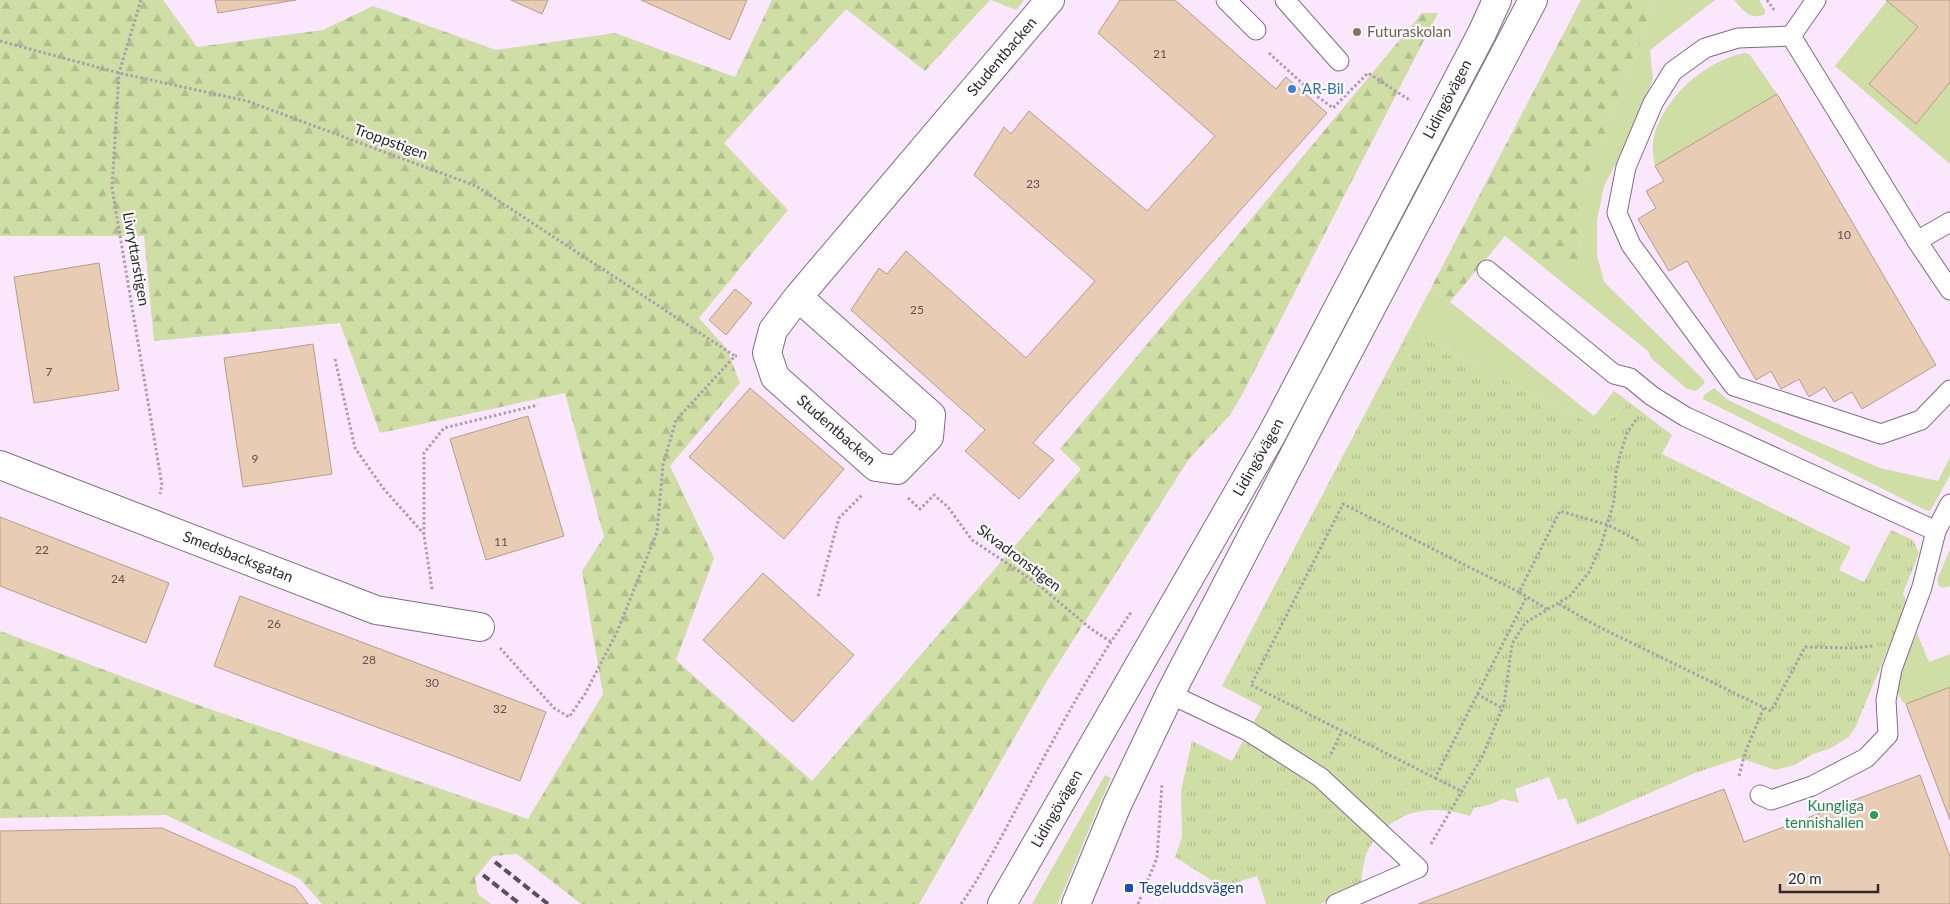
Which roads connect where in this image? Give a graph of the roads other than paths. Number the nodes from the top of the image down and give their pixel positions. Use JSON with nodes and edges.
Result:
{"nodes":[{"id":1,"x":1050,"y":0,"type":"edge"},
{"id":2,"x":1226,"y":0,"type":"edge"},
{"id":3,"x":1285,"y":0,"type":"edge"},
{"id":4,"x":1497,"y":0,"type":"edge"},
{"id":5,"x":1533,"y":0,"type":"edge"},
{"id":6,"x":1816,"y":0,"type":"edge"},
{"id":7,"x":1256,"y":30,"type":"road end"},
{"id":8,"x":1791,"y":36,"type":"junction"},
{"id":9,"x":1338,"y":61,"type":"dead end"},
{"id":10,"x":1950,"y":222,"type":"edge"},
{"id":11,"x":1917,"y":241,"type":"junction"},
{"id":12,"x":1487,"y":270,"type":"dead end"},
{"id":13,"x":1950,"y":290,"type":"edge"},
{"id":14,"x":798,"y":297,"type":"junction"},
{"id":15,"x":1950,"y":390,"type":"edge"},
{"id":16,"x":0,"y":465,"type":"edge"},
{"id":17,"x":1950,"y":504,"type":"edge"},
{"id":18,"x":1936,"y":531,"type":"junction"},
{"id":19,"x":480,"y":627,"type":"road end"},
{"id":20,"x":1170,"y":694,"type":"junction"},
{"id":21,"x":1760,"y":796,"type":"dead end"},
{"id":22,"x":1002,"y":904,"type":"edge"},
{"id":23,"x":1076,"y":904,"type":"edge"},
{"id":24,"x":1336,"y":904,"type":"edge"}],
"edges":[{"from":1,"to":14,"type":"main road","name":"Studentbacken"},
{"from":2,"to":7,"type":"lane"},
{"from":3,"to":9,"type":"lane"},
{"from":4,"to":22,"type":"main road","name":"Lidingövägen"},
{"from":5,"to":20,"type":"main road","name":"Lidingövägen"},
{"from":6,"to":8,"type":"lane"},
{"from":8,"to":11,"type":"lane"},
{"from":8,"to":15,"type":"lane"},
{"from":10,"to":11,"type":"lane"},
{"from":11,"to":13,"type":"lane"},
{"from":12,"to":18,"type":"lane"},
{"from":14,"to":14,"type":"main road","name":"Studentbacken"},
{"from":16,"to":19,"type":"main road","name":"Smedsbacksgatan"},
{"from":17,"to":18,"type":"lane"},
{"from":18,"to":21,"type":"lane"},
{"from":20,"to":23,"type":"main road","name":"Lidingövägen"},
{"from":20,"to":24,"type":"lane"}]}
